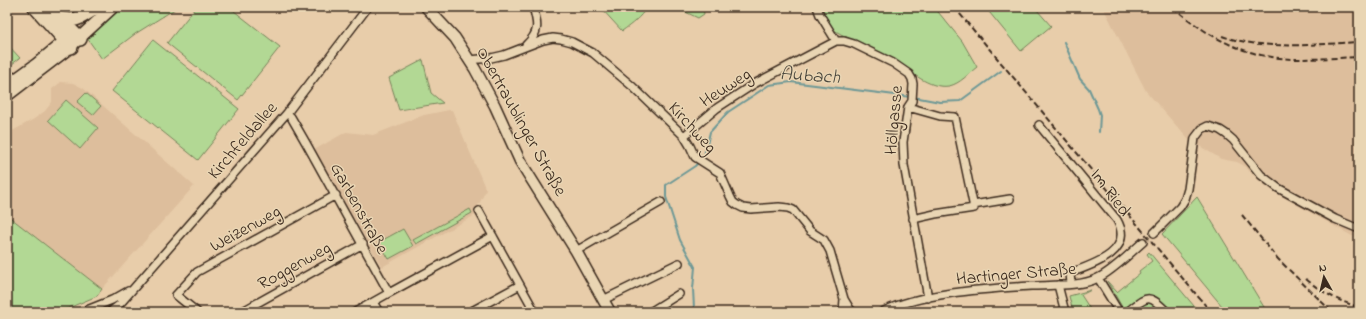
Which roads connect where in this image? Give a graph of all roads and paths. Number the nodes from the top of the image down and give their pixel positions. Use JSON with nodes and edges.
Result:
{"nodes":[{"id":1,"x":35,"y":7,"type":"edge"},
{"id":2,"x":48,"y":7,"type":"edge"},
{"id":3,"x":98,"y":7,"type":"edge"},
{"id":4,"x":113,"y":7,"type":"edge"},
{"id":5,"x":368,"y":7,"type":"edge"},
{"id":6,"x":426,"y":7,"type":"edge"},
{"id":7,"x":533,"y":7,"type":"edge"},
{"id":8,"x":817,"y":7,"type":"edge"},
{"id":9,"x":59,"y":18,"type":"junction"},
{"id":10,"x":72,"y":39,"type":"junction"},
{"id":11,"x":836,"y":41,"type":"junction"},
{"id":12,"x":523,"y":48,"type":"junction"},
{"id":13,"x":470,"y":60,"type":"junction"},
{"id":14,"x":7,"y":85,"type":"edge"},
{"id":15,"x":7,"y":96,"type":"edge"},
{"id":16,"x":910,"y":104,"type":"junction"},
{"id":17,"x":287,"y":113,"type":"junction"},
{"id":18,"x":1039,"y":125,"type":"dead end"},
{"id":19,"x":684,"y":136,"type":"junction"},
{"id":20,"x":336,"y":195,"type":"junction"},
{"id":21,"x":1010,"y":199,"type":"dead end"},
{"id":22,"x":661,"y":202,"type":"dead end"},
{"id":23,"x":973,"y":205,"type":"junction"},
{"id":24,"x":479,"y":211,"type":"dead end"},
{"id":25,"x":913,"y":219,"type":"junction"},
{"id":26,"x":1359,"y":229,"type":"edge"},
{"id":27,"x":1154,"y":233,"type":"tunnel mouth"},
{"id":28,"x":493,"y":236,"type":"junction"},
{"id":29,"x":1143,"y":242,"type":"tunnel mouth"},
{"id":30,"x":363,"y":244,"type":"junction"},
{"id":31,"x":576,"y":252,"type":"junction"},
{"id":32,"x":679,"y":263,"type":"dead end"},
{"id":33,"x":1098,"y":278,"type":"junction"},
{"id":34,"x":1071,"y":284,"type":"junction"},
{"id":35,"x":520,"y":285,"type":"junction"},
{"id":36,"x":1058,"y":285,"type":"junction"},
{"id":37,"x":133,"y":288,"type":"junction"},
{"id":38,"x":389,"y":293,"type":"junction"},
{"id":39,"x":679,"y":294,"type":"dead end"},
{"id":40,"x":928,"y":298,"type":"junction"},
{"id":41,"x":844,"y":299,"type":"junction"},
{"id":42,"x":603,"y":300,"type":"junction"},
{"id":43,"x":373,"y":302,"type":"junction"},
{"id":44,"x":82,"y":312,"type":"edge"},
{"id":45,"x":110,"y":312,"type":"edge"},
{"id":46,"x":198,"y":312,"type":"edge"},
{"id":47,"x":241,"y":312,"type":"edge"},
{"id":48,"x":355,"y":312,"type":"edge"},
{"id":49,"x":379,"y":312,"type":"edge"},
{"id":50,"x":470,"y":312,"type":"edge"},
{"id":51,"x":535,"y":312,"type":"edge"},
{"id":52,"x":610,"y":312,"type":"edge"},
{"id":53,"x":650,"y":312,"type":"edge"},
{"id":54,"x":843,"y":312,"type":"edge"},
{"id":55,"x":853,"y":312,"type":"edge"},
{"id":56,"x":882,"y":312,"type":"edge"},
{"id":57,"x":1065,"y":312,"type":"edge"},
{"id":58,"x":1119,"y":312,"type":"edge"},
{"id":59,"x":1127,"y":312,"type":"edge"},
{"id":60,"x":1167,"y":312,"type":"edge"}],
"edges":[{"from":1,"to":10,"type":"highway"},
{"from":2,"to":9,"type":"highway"},
{"from":3,"to":9,"type":"highway"},
{"from":3,"to":10,"type":"main road"},
{"from":4,"to":10,"type":"main road"},
{"from":5,"to":17,"type":"street","name":"Kirchfeldallee"},
{"from":6,"to":13,"type":"street","name":"Obertraublinger Straße"},
{"from":7,"to":12,"type":"street"},
{"from":8,"to":11,"type":"street"},
{"from":9,"to":10,"type":"highway"},
{"from":10,"to":14,"type":"street"},
{"from":10,"to":15,"type":"street"},
{"from":11,"to":16,"type":"street","name":"Höllgasse"},
{"from":11,"to":19,"type":"street","name":"Heuweg"},
{"from":12,"to":13,"type":"street","name":"Kirchweg"},
{"from":12,"to":19,"type":"street","name":"Kirchweg"},
{"from":13,"to":31,"type":"street","name":"Obertraublinger Straße"},
{"from":16,"to":23,"type":"street"},
{"from":16,"to":25,"type":"street","name":"Höllgasse"},
{"from":17,"to":20,"type":"street","name":"Garbenstraße"},
{"from":17,"to":37,"type":"street","name":"Kirchfeldallee"},
{"from":18,"to":34,"type":"street","name":"Im Ried"},
{"from":19,"to":41,"type":"street","name":"Kirchweg"},
{"from":20,"to":30,"type":"street","name":"Garbenstraße"},
{"from":20,"to":46,"type":"street","name":"Weizenweg"},
{"from":21,"to":23,"type":"street"},
{"from":22,"to":31,"type":"street"},
{"from":23,"to":25,"type":"street"},
{"from":24,"to":28,"type":"street"},
{"from":25,"to":40,"type":"street","name":"Höllgasse"},
{"from":26,"to":27,"type":"street"},
{"from":28,"to":35,"type":"street"},
{"from":28,"to":38,"type":"street"},
{"from":29,"to":33,"type":"street","name":"Hartinger Straße"},
{"from":30,"to":38,"type":"street","name":"Garbenstraße"},
{"from":30,"to":47,"type":"street","name":"Roggenweg"},
{"from":31,"to":42,"type":"street","name":"Obertraublinger Straße"},
{"from":32,"to":42,"type":"street"},
{"from":33,"to":34,"type":"street","name":"Hartinger Straße"},
{"from":33,"to":58,"type":"street"},
{"from":34,"to":36,"type":"street","name":"Hartinger Straße"},
{"from":35,"to":50,"type":"street"},
{"from":35,"to":51,"type":"street"},
{"from":36,"to":40,"type":"street","name":"Hartinger Straße"},
{"from":36,"to":57,"type":"street"},
{"from":37,"to":44,"type":"street","name":"Kirchfeldallee"},
{"from":37,"to":45,"type":"street","name":"Kirchfeldallee"},
{"from":38,"to":43,"type":"street"},
{"from":39,"to":53,"type":"street"},
{"from":40,"to":56,"type":"street","name":"Hartinger Straße"},
{"from":41,"to":54,"type":"street","name":"Kirchweg"},
{"from":41,"to":55,"type":"street","name":"Kirchweg"},
{"from":42,"to":52,"type":"street","name":"Obertraublinger Straße"},
{"from":43,"to":48,"type":"street"},
{"from":43,"to":49,"type":"street"},
{"from":59,"to":60,"type":"street"}]}
